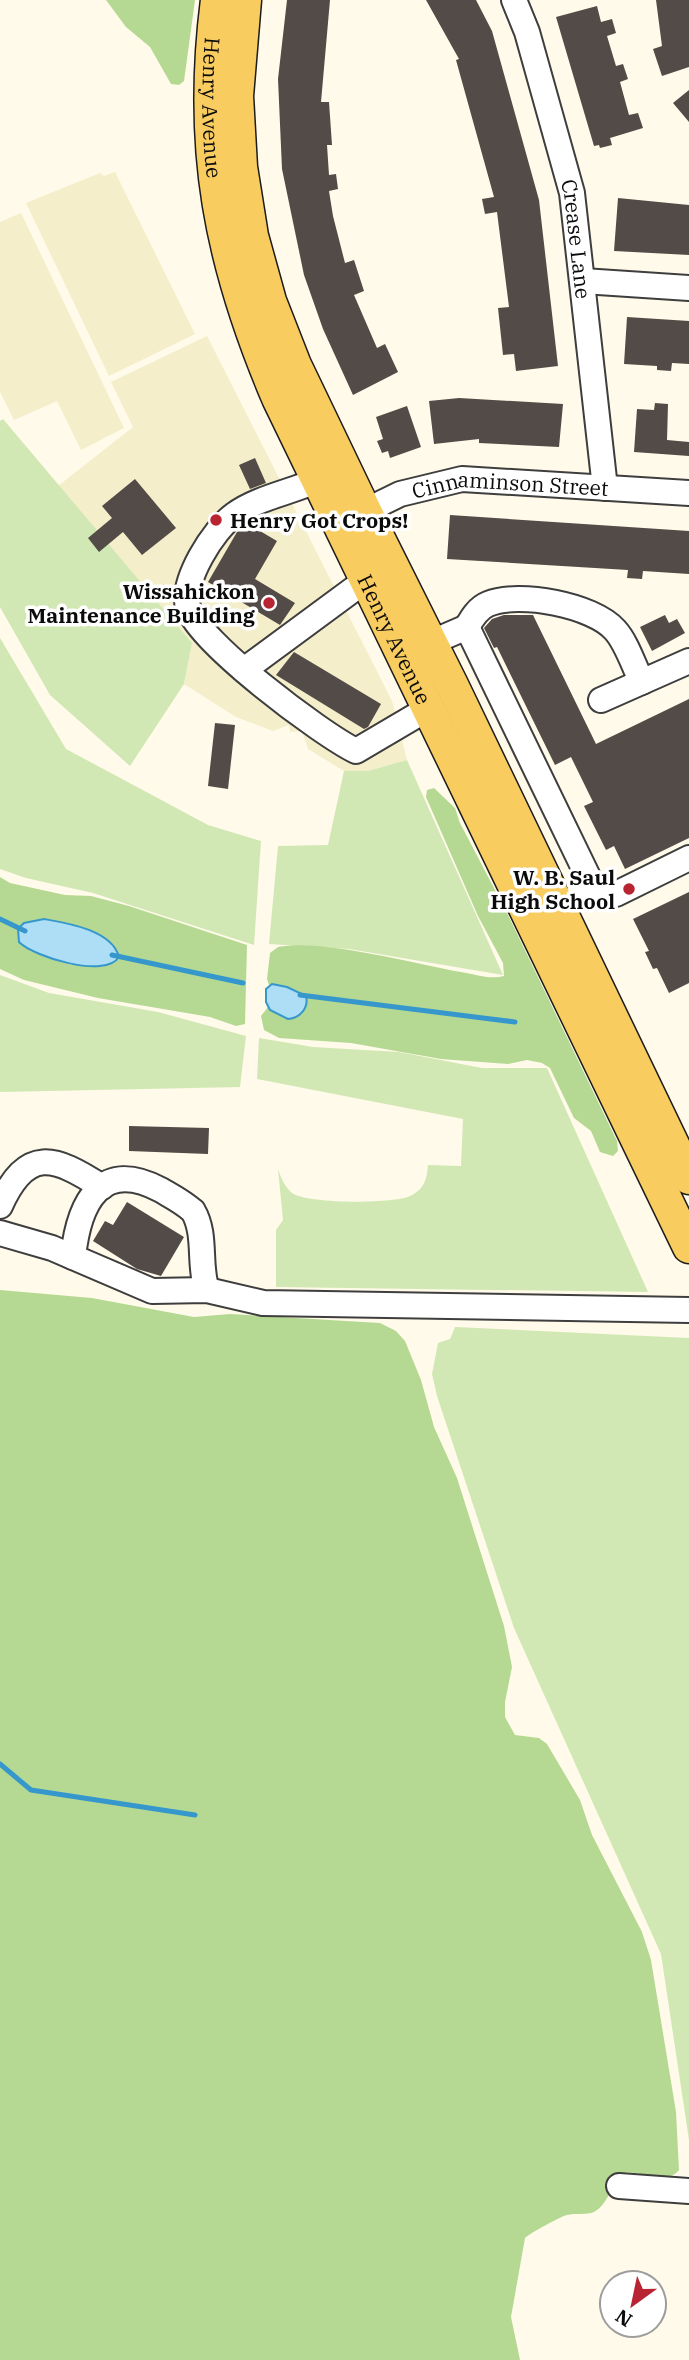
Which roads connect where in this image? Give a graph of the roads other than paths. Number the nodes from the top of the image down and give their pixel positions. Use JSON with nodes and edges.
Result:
{"nodes":[{"id":1,"x":217,"y":0,"type":"edge"},
{"id":2,"x":245,"y":0,"type":"edge"},
{"id":3,"x":514,"y":0,"type":"edge"},
{"id":4,"x":583,"y":281,"type":"junction"},
{"id":5,"x":689,"y":288,"type":"edge"},
{"id":6,"x":318,"y":480,"type":"junction"},
{"id":7,"x":605,"y":488,"type":"junction"},
{"id":8,"x":689,"y":493,"type":"edge"},
{"id":9,"x":352,"y":518,"type":"junction"},
{"id":10,"x":366,"y":580,"type":"junction"},
{"id":11,"x":467,"y":627,"type":"junction"},
{"id":12,"x":430,"y":643,"type":"junction"},
{"id":13,"x":689,"y":662,"type":"edge"},
{"id":14,"x":244,"y":670,"type":"junction"},
{"id":15,"x":642,"y":682,"type":"junction"},
{"id":16,"x":601,"y":701,"type":"dead end"},
{"id":17,"x":429,"y":708,"type":"junction"},
{"id":18,"x":689,"y":858,"type":"edge"},
{"id":19,"x":594,"y":889,"type":"junction"},
{"id":20,"x":543,"y":913,"type":"junction"},
{"id":21,"x":689,"y":1178,"type":"edge"},
{"id":22,"x":102,"y":1187,"type":"junction"},
{"id":23,"x":0,"y":1206,"type":"edge"},
{"id":24,"x":0,"y":1233,"type":"edge"},
{"id":25,"x":689,"y":1247,"type":"edge"},
{"id":26,"x":74,"y":1257,"type":"junction"},
{"id":27,"x":207,"y":1290,"type":"junction"},
{"id":28,"x":689,"y":1310,"type":"edge"},
{"id":29,"x":619,"y":2186,"type":"dead end"},
{"id":30,"x":689,"y":2191,"type":"edge"}],
"edges":[{"from":1,"to":6,"type":"main road","name":"Henry Avenue"},
{"from":2,"to":9,"type":"main road","name":"Henry Avenue"},
{"from":3,"to":4,"type":"street","name":"Crease Lane"},
{"from":4,"to":5,"type":"street"},
{"from":4,"to":7,"type":"street","name":"Crease Lane"},
{"from":6,"to":9,"type":"main road","name":"Henry Avenue"},
{"from":6,"to":14,"type":"street"},
{"from":7,"to":8,"type":"street","name":"Cinnaminson Street"},
{"from":7,"to":9,"type":"street","name":"Cinnaminson Street"},
{"from":9,"to":10,"type":"main road","name":"Henry Avenue"},
{"from":9,"to":12,"type":"main road","name":"Henry Avenue"},
{"from":10,"to":14,"type":"street"},
{"from":10,"to":17,"type":"main road","name":"Henry Avenue"},
{"from":11,"to":12,"type":"street"},
{"from":11,"to":15,"type":"street"},
{"from":11,"to":19,"type":"street"},
{"from":12,"to":20,"type":"main road","name":"Henry Avenue"},
{"from":13,"to":15,"type":"street"},
{"from":14,"to":17,"type":"street"},
{"from":15,"to":16,"type":"street"},
{"from":17,"to":20,"type":"main road","name":"Henry Avenue"},
{"from":18,"to":19,"type":"street"},
{"from":19,"to":20,"type":"street"},
{"from":20,"to":21,"type":"main road","name":"Henry Avenue"},
{"from":20,"to":25,"type":"main road","name":"Henry Avenue"},
{"from":22,"to":23,"type":"street"},
{"from":22,"to":26,"type":"street"},
{"from":22,"to":27,"type":"street"},
{"from":24,"to":26,"type":"street"},
{"from":26,"to":27,"type":"street"},
{"from":27,"to":28,"type":"street"},
{"from":29,"to":30,"type":"street"}]}
